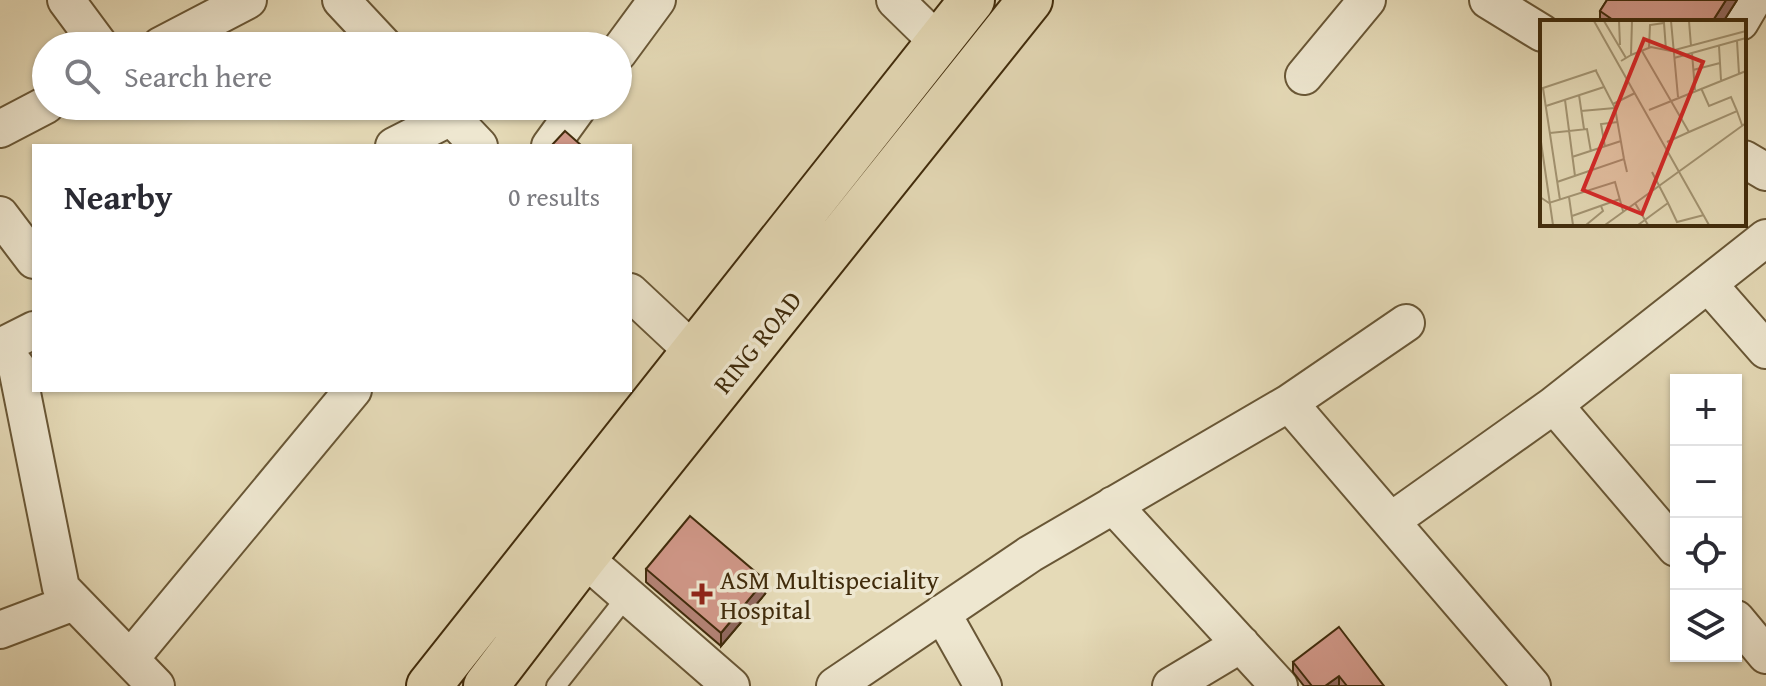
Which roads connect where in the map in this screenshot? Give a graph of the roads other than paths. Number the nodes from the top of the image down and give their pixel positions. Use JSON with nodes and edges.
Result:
{"nodes":[{"id":1,"x":66,"y":0,"type":"edge"},
{"id":2,"x":248,"y":0,"type":"edge"},
{"id":3,"x":341,"y":0,"type":"edge"},
{"id":4,"x":657,"y":0,"type":"edge"},
{"id":5,"x":895,"y":0,"type":"edge"},
{"id":6,"x":972,"y":0,"type":"edge"},
{"id":7,"x":1030,"y":0,"type":"edge"},
{"id":8,"x":1367,"y":0,"type":"edge"},
{"id":9,"x":1488,"y":0,"type":"edge"},
{"id":10,"x":1753,"y":0,"type":"edge"},
{"id":11,"x":1741,"y":20,"type":"edge"},
{"id":12,"x":90,"y":32,"type":"edge"},
{"id":13,"x":187,"y":32,"type":"edge"},
{"id":14,"x":371,"y":32,"type":"edge"},
{"id":15,"x":1540,"y":32,"type":"edge"},
{"id":16,"x":632,"y":34,"type":"edge"},
{"id":17,"x":938,"y":42,"type":"junction"},
{"id":18,"x":1304,"y":76,"type":"dead end"},
{"id":19,"x":32,"y":112,"type":"edge"},
{"id":20,"x":434,"y":120,"type":"edge"},
{"id":21,"x":454,"y":120,"type":"edge"},
{"id":22,"x":569,"y":120,"type":"edge"},
{"id":23,"x":0,"y":129,"type":"edge"},
{"id":24,"x":397,"y":144,"type":"edge"},
{"id":25,"x":477,"y":144,"type":"edge"},
{"id":26,"x":551,"y":144,"type":"edge"},
{"id":27,"x":1746,"y":160,"type":"edge"},
{"id":28,"x":1766,"y":172,"type":"edge"},
{"id":29,"x":0,"y":215,"type":"edge"},
{"id":30,"x":1766,"y":238,"type":"edge"},
{"id":31,"x":32,"y":257,"type":"edge"},
{"id":32,"x":1708,"y":284,"type":"junction"},
{"id":33,"x":632,"y":294,"type":"edge"},
{"id":34,"x":1406,"y":323,"type":"dead end"},
{"id":35,"x":32,"y":331,"type":"edge"},
{"id":36,"x":0,"y":346,"type":"edge"},
{"id":37,"x":1766,"y":350,"type":"edge"},
{"id":38,"x":693,"y":351,"type":"junction"},
{"id":39,"x":351,"y":392,"type":"edge"},
{"id":40,"x":1289,"y":403,"type":"junction"},
{"id":41,"x":1554,"y":405,"type":"junction"},
{"id":42,"x":14,"y":431,"type":"edge"},
{"id":43,"x":1113,"y":505,"type":"junction"},
{"id":44,"x":1391,"y":521,"type":"junction"},
{"id":45,"x":1670,"y":541,"type":"edge"},
{"id":46,"x":584,"y":558,"type":"junction"},
{"id":47,"x":627,"y":596,"type":"junction"},
{"id":48,"x":74,"y":602,"type":"junction"},
{"id":49,"x":942,"y":613,"type":"junction"},
{"id":50,"x":1742,"y":626,"type":"edge"},
{"id":51,"x":0,"y":630,"type":"edge"},
{"id":52,"x":1241,"y":644,"type":"junction"},
{"id":53,"x":1766,"y":655,"type":"edge"},
{"id":54,"x":130,"y":659,"type":"junction"},
{"id":55,"x":156,"y":686,"type":"edge"},
{"id":56,"x":429,"y":686,"type":"edge"},
{"id":57,"x":486,"y":686,"type":"edge"},
{"id":58,"x":556,"y":686,"type":"edge"},
{"id":59,"x":731,"y":686,"type":"edge"},
{"id":60,"x":835,"y":686,"type":"edge"},
{"id":61,"x":983,"y":686,"type":"edge"},
{"id":62,"x":1171,"y":686,"type":"edge"},
{"id":63,"x":1279,"y":686,"type":"edge"},
{"id":64,"x":1532,"y":686,"type":"edge"}],
"edges":[{"from":1,"to":12,"type":"street"},
{"from":2,"to":13,"type":"street"},
{"from":3,"to":14,"type":"street"},
{"from":4,"to":16,"type":"street"},
{"from":5,"to":17,"type":"street"},
{"from":6,"to":17,"type":"highway","name":"RING ROAD"},
{"from":7,"to":46,"type":"highway","name":"RING ROAD"},
{"from":8,"to":18,"type":"street"},
{"from":9,"to":15,"type":"street"},
{"from":10,"to":11,"type":"street"},
{"from":17,"to":38,"type":"highway","name":"RING ROAD"},
{"from":19,"to":23,"type":"street"},
{"from":20,"to":24,"type":"street"},
{"from":21,"to":25,"type":"street"},
{"from":22,"to":26,"type":"street"},
{"from":27,"to":28,"type":"street"},
{"from":29,"to":31,"type":"street"},
{"from":30,"to":32,"type":"street"},
{"from":32,"to":37,"type":"street"},
{"from":32,"to":41,"type":"street"},
{"from":33,"to":38,"type":"street"},
{"from":34,"to":40,"type":"street"},
{"from":35,"to":36,"type":"street"},
{"from":36,"to":42,"type":"street"},
{"from":38,"to":56,"type":"highway","name":"RING ROAD"},
{"from":39,"to":54,"type":"street"},
{"from":40,"to":43,"type":"street"},
{"from":40,"to":44,"type":"street"},
{"from":41,"to":44,"type":"street"},
{"from":41,"to":45,"type":"street"},
{"from":42,"to":48,"type":"street"},
{"from":43,"to":49,"type":"street"},
{"from":43,"to":52,"type":"street"},
{"from":44,"to":64,"type":"street"},
{"from":46,"to":47,"type":"street"},
{"from":46,"to":57,"type":"highway","name":"RING ROAD"},
{"from":47,"to":58,"type":"lane"},
{"from":47,"to":59,"type":"street"},
{"from":48,"to":51,"type":"street"},
{"from":48,"to":54,"type":"street"},
{"from":49,"to":60,"type":"street"},
{"from":49,"to":61,"type":"street"},
{"from":50,"to":53,"type":"street"},
{"from":52,"to":62,"type":"street"},
{"from":52,"to":63,"type":"street"},
{"from":54,"to":55,"type":"street"}]}
